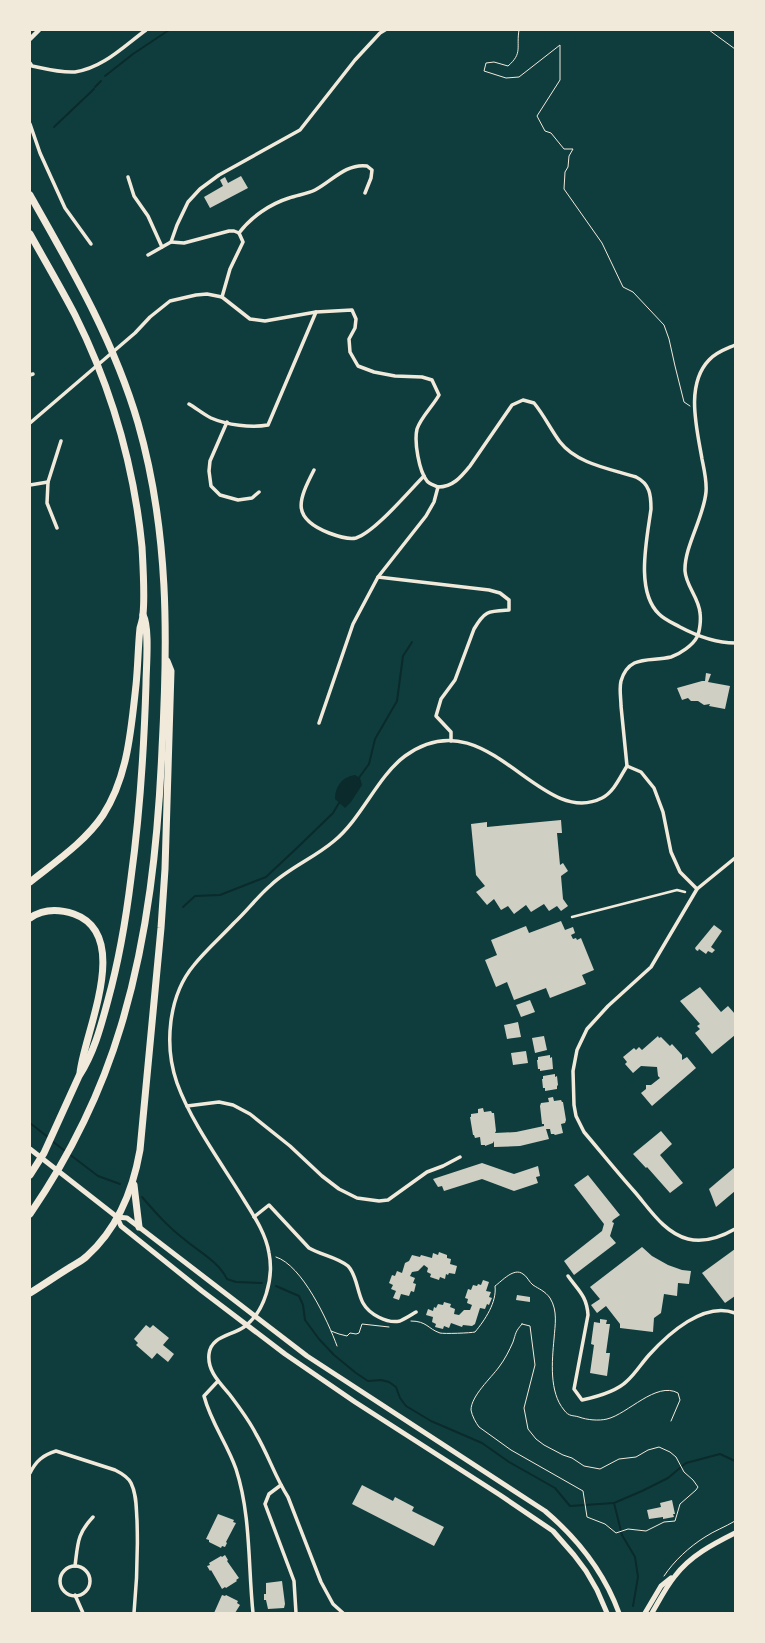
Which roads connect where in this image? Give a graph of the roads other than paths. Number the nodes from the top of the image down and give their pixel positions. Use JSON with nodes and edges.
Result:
{"nodes":[{"id":1,"x":39,"y":30,"type":"edge"},
{"id":2,"x":146,"y":30,"type":"edge"},
{"id":3,"x":385,"y":30,"type":"edge"},
{"id":4,"x":30,"y":39,"type":"edge"},
{"id":5,"x":31,"y":66,"type":"edge"},
{"id":6,"x":30,"y":124,"type":"edge"},
{"id":7,"x":128,"y":176,"type":"dead end"},
{"id":8,"x":365,"y":193,"type":"dead end"},
{"id":9,"x":30,"y":195,"type":"edge"},
{"id":10,"x":239,"y":233,"type":"junction"},
{"id":11,"x":30,"y":234,"type":"edge"},
{"id":12,"x":171,"y":242,"type":"junction"},
{"id":13,"x":91,"y":244,"type":"dead end"},
{"id":14,"x":162,"y":247,"type":"junction"},
{"id":15,"x":148,"y":254,"type":"dead end"},
{"id":16,"x":222,"y":297,"type":"junction"},
{"id":17,"x":316,"y":312,"type":"junction"},
{"id":18,"x":735,"y":345,"type":"edge"},
{"id":19,"x":189,"y":404,"type":"dead end"},
{"id":20,"x":227,"y":422,"type":"junction"},
{"id":21,"x":30,"y":423,"type":"edge"},
{"id":22,"x":61,"y":440,"type":"dead end"},
{"id":23,"x":314,"y":470,"type":"dead end"},
{"id":24,"x":424,"y":476,"type":"junction"},
{"id":25,"x":48,"y":482,"type":"junction"},
{"id":26,"x":30,"y":485,"type":"edge"},
{"id":27,"x":438,"y":487,"type":"junction"},
{"id":28,"x":259,"y":492,"type":"dead end"},
{"id":29,"x":57,"y":528,"type":"dead end"},
{"id":30,"x":378,"y":577,"type":"junction"},
{"id":31,"x":143,"y":615,"type":"junction"},
{"id":32,"x":697,"y":636,"type":"junction"},
{"id":33,"x":735,"y":643,"type":"edge"},
{"id":34,"x":166,"y":659,"type":"junction"},
{"id":35,"x":319,"y":723,"type":"dead end"},
{"id":36,"x":451,"y":741,"type":"junction"},
{"id":37,"x":627,"y":766,"type":"junction"},
{"id":38,"x":735,"y":858,"type":"edge"},
{"id":39,"x":30,"y":882,"type":"edge"},
{"id":40,"x":697,"y":889,"type":"junction"},
{"id":41,"x":686,"y":892,"type":"dead end"},
{"id":42,"x":572,"y":917,"type":"dead end"},
{"id":43,"x":30,"y":918,"type":"edge"},
{"id":44,"x":79,"y":1076,"type":"junction"},
{"id":45,"x":187,"y":1106,"type":"junction"},
{"id":46,"x":30,"y":1149,"type":"edge"},
{"id":47,"x":460,"y":1157,"type":"dead end"},
{"id":48,"x":30,"y":1175,"type":"edge"},
{"id":49,"x":133,"y":1182,"type":"junction"},
{"id":50,"x":30,"y":1214,"type":"edge"},
{"id":51,"x":117,"y":1217,"type":"junction"},
{"id":52,"x":254,"y":1218,"type":"junction"},
{"id":53,"x":139,"y":1226,"type":"junction"},
{"id":54,"x":735,"y":1229,"type":"edge"},
{"id":55,"x":568,"y":1276,"type":"dead end"},
{"id":56,"x":30,"y":1293,"type":"edge"},
{"id":57,"x":416,"y":1312,"type":"dead end"},
{"id":58,"x":735,"y":1313,"type":"edge"},
{"id":59,"x":255,"y":1317,"type":"junction"},
{"id":60,"x":247,"y":1325,"type":"junction"},
{"id":61,"x":218,"y":1381,"type":"junction"},
{"id":62,"x":30,"y":1473,"type":"edge"},
{"id":63,"x":281,"y":1485,"type":"junction"},
{"id":64,"x":93,"y":1517,"type":"dead end"},
{"id":65,"x":735,"y":1533,"type":"edge"},
{"id":66,"x":75,"y":1566,"type":"junction"},
{"id":67,"x":675,"y":1575,"type":"junction"},
{"id":68,"x":75,"y":1595,"type":"junction"},
{"id":69,"x":83,"y":1613,"type":"edge"},
{"id":70,"x":134,"y":1613,"type":"edge"},
{"id":71,"x":253,"y":1613,"type":"edge"},
{"id":72,"x":296,"y":1613,"type":"edge"},
{"id":73,"x":343,"y":1613,"type":"edge"},
{"id":74,"x":607,"y":1613,"type":"edge"},
{"id":75,"x":619,"y":1613,"type":"edge"},
{"id":76,"x":645,"y":1613,"type":"edge"},
{"id":77,"x":652,"y":1613,"type":"edge"}],
"edges":[{"from":1,"to":4,"type":"street"},
{"from":2,"to":5,"type":"street"},
{"from":3,"to":12,"type":"street"},
{"from":6,"to":13,"type":"street"},
{"from":7,"to":14,"type":"street"},
{"from":8,"to":10,"type":"street"},
{"from":9,"to":34,"type":"highway"},
{"from":10,"to":12,"type":"street"},
{"from":10,"to":16,"type":"street"},
{"from":11,"to":31,"type":"highway"},
{"from":12,"to":14,"type":"street"},
{"from":14,"to":15,"type":"street"},
{"from":16,"to":17,"type":"street"},
{"from":16,"to":21,"type":"street"},
{"from":17,"to":20,"type":"street"},
{"from":17,"to":24,"type":"street"},
{"from":18,"to":32,"type":"street"},
{"from":19,"to":20,"type":"street"},
{"from":20,"to":28,"type":"street"},
{"from":22,"to":25,"type":"street"},
{"from":23,"to":24,"type":"street"},
{"from":24,"to":27,"type":"street"},
{"from":25,"to":26,"type":"street"},
{"from":25,"to":29,"type":"street"},
{"from":27,"to":30,"type":"street"},
{"from":27,"to":32,"type":"street"},
{"from":30,"to":35,"type":"street"},
{"from":30,"to":36,"type":"street"},
{"from":31,"to":39,"type":"highway"},
{"from":31,"to":44,"type":"highway"},
{"from":32,"to":33,"type":"street"},
{"from":32,"to":37,"type":"street"},
{"from":34,"to":49,"type":"highway"},
{"from":34,"to":50,"type":"highway"},
{"from":36,"to":37,"type":"street"},
{"from":36,"to":45,"type":"street"},
{"from":37,"to":40,"type":"street"},
{"from":38,"to":40,"type":"street"},
{"from":40,"to":54,"type":"street"},
{"from":41,"to":42,"type":"street"},
{"from":43,"to":44,"type":"highway"},
{"from":44,"to":48,"type":"highway"},
{"from":45,"to":47,"type":"street"},
{"from":45,"to":52,"type":"street"},
{"from":46,"to":51,"type":"main road"},
{"from":49,"to":51,"type":"highway"},
{"from":49,"to":53,"type":"highway"},
{"from":51,"to":53,"type":"main road"},
{"from":51,"to":56,"type":"highway"},
{"from":51,"to":60,"type":"main road"},
{"from":52,"to":57,"type":"street"},
{"from":52,"to":59,"type":"street"},
{"from":53,"to":59,"type":"main road"},
{"from":55,"to":58,"type":"street"},
{"from":59,"to":60,"type":"street"},
{"from":59,"to":75,"type":"main road"},
{"from":60,"to":61,"type":"street"},
{"from":60,"to":74,"type":"main road"},
{"from":61,"to":63,"type":"street"},
{"from":61,"to":71,"type":"street"},
{"from":62,"to":70,"type":"street"},
{"from":63,"to":72,"type":"street"},
{"from":63,"to":73,"type":"street"},
{"from":64,"to":66,"type":"street"},
{"from":65,"to":67,"type":"main road"},
{"from":66,"to":68,"type":"street"},
{"from":66,"to":68,"type":"street"},
{"from":67,"to":76,"type":"main road"},
{"from":67,"to":77,"type":"main road"},
{"from":68,"to":69,"type":"street"}]}
